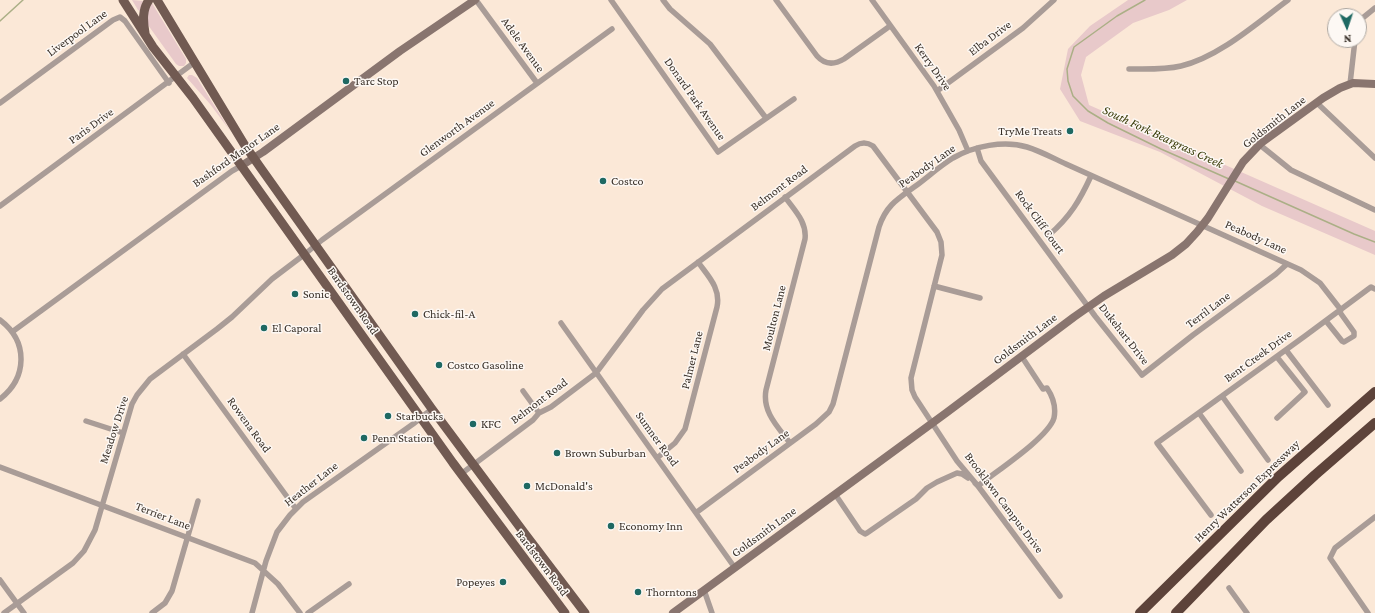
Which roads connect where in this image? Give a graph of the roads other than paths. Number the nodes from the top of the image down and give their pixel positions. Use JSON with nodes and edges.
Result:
{"nodes":[{"id":1,"x":123,"y":0,"type":"edge"},
{"id":2,"x":149,"y":0,"type":"edge"},
{"id":3,"x":157,"y":0,"type":"edge"},
{"id":4,"x":475,"y":0,"type":"edge"},
{"id":5,"x":611,"y":0,"type":"edge"},
{"id":6,"x":663,"y":0,"type":"edge"},
{"id":7,"x":776,"y":0,"type":"edge"},
{"id":8,"x":872,"y":0,"type":"edge"},
{"id":9,"x":1054,"y":0,"type":"edge"},
{"id":10,"x":1288,"y":0,"type":"edge"},
{"id":11,"x":1375,"y":8,"type":"edge"},
{"id":12,"x":1367,"y":14,"type":"edge"},
{"id":13,"x":890,"y":26,"type":"junction"},
{"id":14,"x":612,"y":29,"type":"dead end"},
{"id":15,"x":145,"y":34,"type":"junction"},
{"id":16,"x":1354,"y":48,"type":"edge"},
{"id":17,"x":195,"y":62,"type":"junction"},
{"id":18,"x":1129,"y":69,"type":"dead end"},
{"id":19,"x":172,"y":80,"type":"junction"},
{"id":20,"x":537,"y":83,"type":"junction"},
{"id":21,"x":1350,"y":84,"type":"junction"},
{"id":22,"x":1375,"y":84,"type":"edge"},
{"id":23,"x":937,"y":91,"type":"junction"},
{"id":24,"x":794,"y":99,"type":"dead end"},
{"id":25,"x":0,"y":103,"type":"edge"},
{"id":26,"x":1317,"y":103,"type":"junction"},
{"id":27,"x":766,"y":118,"type":"junction"},
{"id":28,"x":1260,"y":144,"type":"junction"},
{"id":29,"x":977,"y":148,"type":"junction"},
{"id":30,"x":968,"y":151,"type":"junction"},
{"id":31,"x":254,"y":158,"type":"junction"},
{"id":32,"x":1375,"y":158,"type":"edge"},
{"id":33,"x":241,"y":166,"type":"junction"},
{"id":34,"x":1091,"y":176,"type":"junction"},
{"id":35,"x":907,"y":192,"type":"junction"},
{"id":36,"x":785,"y":197,"type":"junction"},
{"id":37,"x":0,"y":206,"type":"edge"},
{"id":38,"x":1375,"y":210,"type":"edge"},
{"id":39,"x":1203,"y":225,"type":"junction"},
{"id":40,"x":1049,"y":235,"type":"dead end"},
{"id":41,"x":316,"y":245,"type":"junction"},
{"id":42,"x":305,"y":254,"type":"junction"},
{"id":43,"x":698,"y":262,"type":"junction"},
{"id":44,"x":1287,"y":264,"type":"junction"},
{"id":45,"x":934,"y":286,"type":"junction"},
{"id":46,"x":1373,"y":288,"type":"edge"},
{"id":47,"x":980,"y":298,"type":"dead end"},
{"id":48,"x":1089,"y":306,"type":"junction"},
{"id":49,"x":1340,"y":310,"type":"junction"},
{"id":50,"x":0,"y":320,"type":"edge"},
{"id":51,"x":1326,"y":321,"type":"junction"},
{"id":52,"x":561,"y":323,"type":"dead end"},
{"id":53,"x":12,"y":332,"type":"junction"},
{"id":54,"x":1286,"y":350,"type":"junction"},
{"id":55,"x":183,"y":354,"type":"junction"},
{"id":56,"x":1022,"y":357,"type":"junction"},
{"id":57,"x":1277,"y":357,"type":"junction"},
{"id":58,"x":596,"y":373,"type":"junction"},
{"id":59,"x":1142,"y":375,"type":"joint"},
{"id":60,"x":523,"y":391,"type":"dead end"},
{"id":61,"x":1375,"y":392,"type":"edge"},
{"id":62,"x":1222,"y":396,"type":"junction"},
{"id":63,"x":0,"y":399,"type":"edge"},
{"id":64,"x":1328,"y":404,"type":"dead end"},
{"id":65,"x":432,"y":409,"type":"junction"},
{"id":66,"x":539,"y":413,"type":"junction"},
{"id":67,"x":1199,"y":413,"type":"junction"},
{"id":68,"x":421,"y":417,"type":"junction"},
{"id":69,"x":1276,"y":418,"type":"dead end"},
{"id":70,"x":86,"y":421,"type":"dead end"},
{"id":71,"x":932,"y":423,"type":"junction"},
{"id":72,"x":1375,"y":423,"type":"edge"},
{"id":73,"x":123,"y":432,"type":"junction"},
{"id":74,"x":790,"y":443,"type":"junction"},
{"id":75,"x":657,"y":458,"type":"junction"},
{"id":76,"x":1268,"y":460,"type":"dead end"},
{"id":77,"x":474,"y":465,"type":"junction"},
{"id":78,"x":0,"y":467,"type":"edge"},
{"id":79,"x":1241,"y":471,"type":"dead end"},
{"id":80,"x":461,"y":474,"type":"junction"},
{"id":81,"x":978,"y":486,"type":"junction"},
{"id":82,"x":835,"y":494,"type":"junction"},
{"id":83,"x":198,"y":501,"type":"dead end"},
{"id":84,"x":102,"y":506,"type":"junction"},
{"id":85,"x":296,"y":509,"type":"junction"},
{"id":86,"x":697,"y":512,"type":"junction"},
{"id":87,"x":1211,"y":515,"type":"dead end"},
{"id":88,"x":1375,"y":517,"type":"edge"},
{"id":89,"x":188,"y":538,"type":"junction"},
{"id":90,"x":534,"y":546,"type":"junction"},
{"id":91,"x":519,"y":552,"type":"junction"},
{"id":92,"x":736,"y":568,"type":"junction"},
{"id":93,"x":264,"y":571,"type":"junction"},
{"id":94,"x":0,"y":580,"type":"edge"},
{"id":95,"x":349,"y":584,"type":"dead end"},
{"id":96,"x":1229,"y":588,"type":"dead end"},
{"id":97,"x":704,"y":590,"type":"junction"},
{"id":98,"x":1060,"y":596,"type":"dead end"},
{"id":99,"x":17,"y":604,"type":"junction"},
{"id":100,"x":4,"y":613,"type":"edge"},
{"id":101,"x":24,"y":613,"type":"edge"},
{"id":102,"x":152,"y":613,"type":"edge"},
{"id":103,"x":252,"y":613,"type":"edge"},
{"id":104,"x":300,"y":613,"type":"edge"},
{"id":105,"x":308,"y":613,"type":"edge"},
{"id":106,"x":565,"y":613,"type":"edge"},
{"id":107,"x":585,"y":613,"type":"edge"},
{"id":108,"x":673,"y":613,"type":"edge"},
{"id":109,"x":712,"y":613,"type":"edge"},
{"id":110,"x":1140,"y":613,"type":"edge"},
{"id":111,"x":1176,"y":613,"type":"edge"},
{"id":112,"x":1247,"y":613,"type":"edge"},
{"id":113,"x":1368,"y":613,"type":"edge"}],
"edges":[{"from":1,"to":15,"type":"main road","name":"Bardstown Road"},
{"from":2,"to":15,"type":"main road"},
{"from":3,"to":17,"type":"main road","name":"Bardstown Road"},
{"from":4,"to":20,"type":"street","name":"Adele Avenue"},
{"from":4,"to":31,"type":"street","name":"Bashford Manor Lane"},
{"from":5,"to":27,"type":"street","name":"Donard Park Avenue"},
{"from":6,"to":27,"type":"street"},
{"from":7,"to":13,"type":"street"},
{"from":8,"to":13,"type":"street","name":"Kerry Drive"},
{"from":9,"to":23,"type":"street","name":"Elba Drive"},
{"from":10,"to":18,"type":"street"},
{"from":11,"to":12,"type":"street"},
{"from":13,"to":23,"type":"street","name":"Kerry Drive"},
{"from":14,"to":20,"type":"street","name":"Glenworth Avenue"},
{"from":15,"to":19,"type":"main road","name":"Bardstown Road"},
{"from":16,"to":21,"type":"street"},
{"from":17,"to":19,"type":"street","name":"Paris Drive"},
{"from":17,"to":31,"type":"main road","name":"Bardstown Road"},
{"from":19,"to":25,"type":"street","name":"Liverpool Lane"},
{"from":19,"to":33,"type":"main road","name":"Bardstown Road"},
{"from":19,"to":37,"type":"street","name":"Paris Drive"},
{"from":20,"to":41,"type":"street","name":"Glenworth Avenue"},
{"from":21,"to":22,"type":"street","name":"Goldsmith Lane"},
{"from":21,"to":26,"type":"street","name":"Goldsmith Lane"},
{"from":23,"to":30,"type":"street","name":"Kerry Drive"},
{"from":24,"to":27,"type":"street"},
{"from":26,"to":28,"type":"street","name":"Goldsmith Lane"},
{"from":26,"to":32,"type":"street"},
{"from":28,"to":38,"type":"street"},
{"from":28,"to":39,"type":"street","name":"Goldsmith Lane"},
{"from":29,"to":30,"type":"street","name":"Peabody Lane"},
{"from":29,"to":34,"type":"street","name":"Peabody Lane"},
{"from":29,"to":48,"type":"street","name":"Rock Cliff Court"},
{"from":30,"to":35,"type":"street","name":"Peabody Lane"},
{"from":31,"to":33,"type":"street","name":"Bashford Manor Lane"},
{"from":31,"to":41,"type":"main road","name":"Bardstown Road"},
{"from":33,"to":42,"type":"main road","name":"Bardstown Road"},
{"from":33,"to":53,"type":"street","name":"Bashford Manor Lane"},
{"from":34,"to":39,"type":"street","name":"Peabody Lane"},
{"from":34,"to":40,"type":"street"},
{"from":35,"to":36,"type":"street","name":"Belmont Road"},
{"from":35,"to":45,"type":"street","name":"Belmont Road"},
{"from":35,"to":74,"type":"street","name":"Peabody Lane"},
{"from":36,"to":43,"type":"street","name":"Belmont Road"},
{"from":36,"to":74,"type":"street","name":"Moulton Lane"},
{"from":39,"to":44,"type":"street","name":"Peabody Lane"},
{"from":39,"to":48,"type":"street","name":"Goldsmith Lane"},
{"from":41,"to":42,"type":"street","name":"Meadow Drive"},
{"from":41,"to":65,"type":"main road","name":"Bardstown Road"},
{"from":42,"to":55,"type":"street","name":"Meadow Drive"},
{"from":42,"to":68,"type":"main road","name":"Bardstown Road"},
{"from":43,"to":58,"type":"street","name":"Belmont Road"},
{"from":43,"to":75,"type":"street","name":"Palmer Lane"},
{"from":44,"to":49,"type":"street","name":"Peabody Lane"},
{"from":44,"to":59,"type":"street","name":"Terril Lane"},
{"from":45,"to":47,"type":"street"},
{"from":45,"to":71,"type":"street","name":"Belmont Road"},
{"from":46,"to":49,"type":"street","name":"Bent Creek Drive"},
{"from":48,"to":56,"type":"street","name":"Goldsmith Lane"},
{"from":48,"to":59,"type":"street","name":"Dukehart Drive"},
{"from":49,"to":51,"type":"street","name":"Bent Creek Drive"},
{"from":49,"to":51,"type":"street","name":"Peabody Lane"},
{"from":50,"to":53,"type":"street"},
{"from":51,"to":54,"type":"street","name":"Bent Creek Drive"},
{"from":52,"to":58,"type":"street","name":"Sumner Road"},
{"from":53,"to":63,"type":"street"},
{"from":54,"to":57,"type":"street","name":"Bent Creek Drive"},
{"from":54,"to":64,"type":"street"},
{"from":55,"to":73,"type":"street","name":"Meadow Drive"},
{"from":55,"to":85,"type":"street","name":"Rowena Road"},
{"from":56,"to":71,"type":"street","name":"Goldsmith Lane"},
{"from":56,"to":81,"type":"street"},
{"from":57,"to":62,"type":"street","name":"Bent Creek Drive"},
{"from":57,"to":69,"type":"street"},
{"from":58,"to":66,"type":"street","name":"Belmont Road"},
{"from":58,"to":75,"type":"street","name":"Sumner Road"},
{"from":60,"to":66,"type":"street"},
{"from":61,"to":110,"type":"highway","name":"Henry Watterson Expressway"},
{"from":62,"to":67,"type":"street","name":"Bent Creek Drive"},
{"from":62,"to":76,"type":"street"},
{"from":65,"to":68,"type":"street","name":"Heather Lane"},
{"from":65,"to":77,"type":"main road","name":"Bardstown Road"},
{"from":66,"to":77,"type":"street","name":"Belmont Road"},
{"from":67,"to":79,"type":"street"},
{"from":67,"to":87,"type":"street","name":"Bent Creek Drive"},
{"from":68,"to":80,"type":"main road","name":"Bardstown Road"},
{"from":68,"to":85,"type":"street","name":"Heather Lane"},
{"from":70,"to":73,"type":"street"},
{"from":71,"to":81,"type":"street","name":"Brooklawn Campus Drive"},
{"from":71,"to":82,"type":"street","name":"Goldsmith Lane"},
{"from":72,"to":111,"type":"highway"},
{"from":73,"to":84,"type":"street","name":"Meadow Drive"},
{"from":74,"to":86,"type":"street","name":"Peabody Lane"},
{"from":75,"to":86,"type":"street","name":"Sumner Road"},
{"from":77,"to":80,"type":"street","name":"Belmont Road"},
{"from":77,"to":90,"type":"main road","name":"Bardstown Road"},
{"from":78,"to":84,"type":"street","name":"Terrier Lane"},
{"from":80,"to":91,"type":"main road","name":"Bardstown Road"},
{"from":81,"to":82,"type":"street"},
{"from":81,"to":98,"type":"street","name":"Brooklawn Campus Drive"},
{"from":82,"to":92,"type":"street","name":"Goldsmith Lane"},
{"from":83,"to":89,"type":"street"},
{"from":84,"to":89,"type":"street","name":"Terrier Lane"},
{"from":84,"to":99,"type":"street","name":"Meadow Drive"},
{"from":85,"to":93,"type":"street","name":"Heather Lane"},
{"from":86,"to":92,"type":"street","name":"Sumner Road"},
{"from":88,"to":113,"type":"street"},
{"from":89,"to":93,"type":"street","name":"Terrier Lane"},
{"from":89,"to":102,"type":"street"},
{"from":90,"to":91,"type":"main road"},
{"from":90,"to":107,"type":"main road","name":"Bardstown Road"},
{"from":91,"to":106,"type":"main road","name":"Bardstown Road"},
{"from":92,"to":97,"type":"street","name":"Goldsmith Lane"},
{"from":93,"to":103,"type":"street","name":"Heather Lane"},
{"from":93,"to":104,"type":"street","name":"Terrier Lane"},
{"from":94,"to":99,"type":"street"},
{"from":95,"to":105,"type":"street"},
{"from":96,"to":112,"type":"street"},
{"from":97,"to":108,"type":"street","name":"Goldsmith Lane"},
{"from":97,"to":109,"type":"street"},
{"from":99,"to":100,"type":"street","name":"Meadow Drive"},
{"from":99,"to":101,"type":"street"}]}
